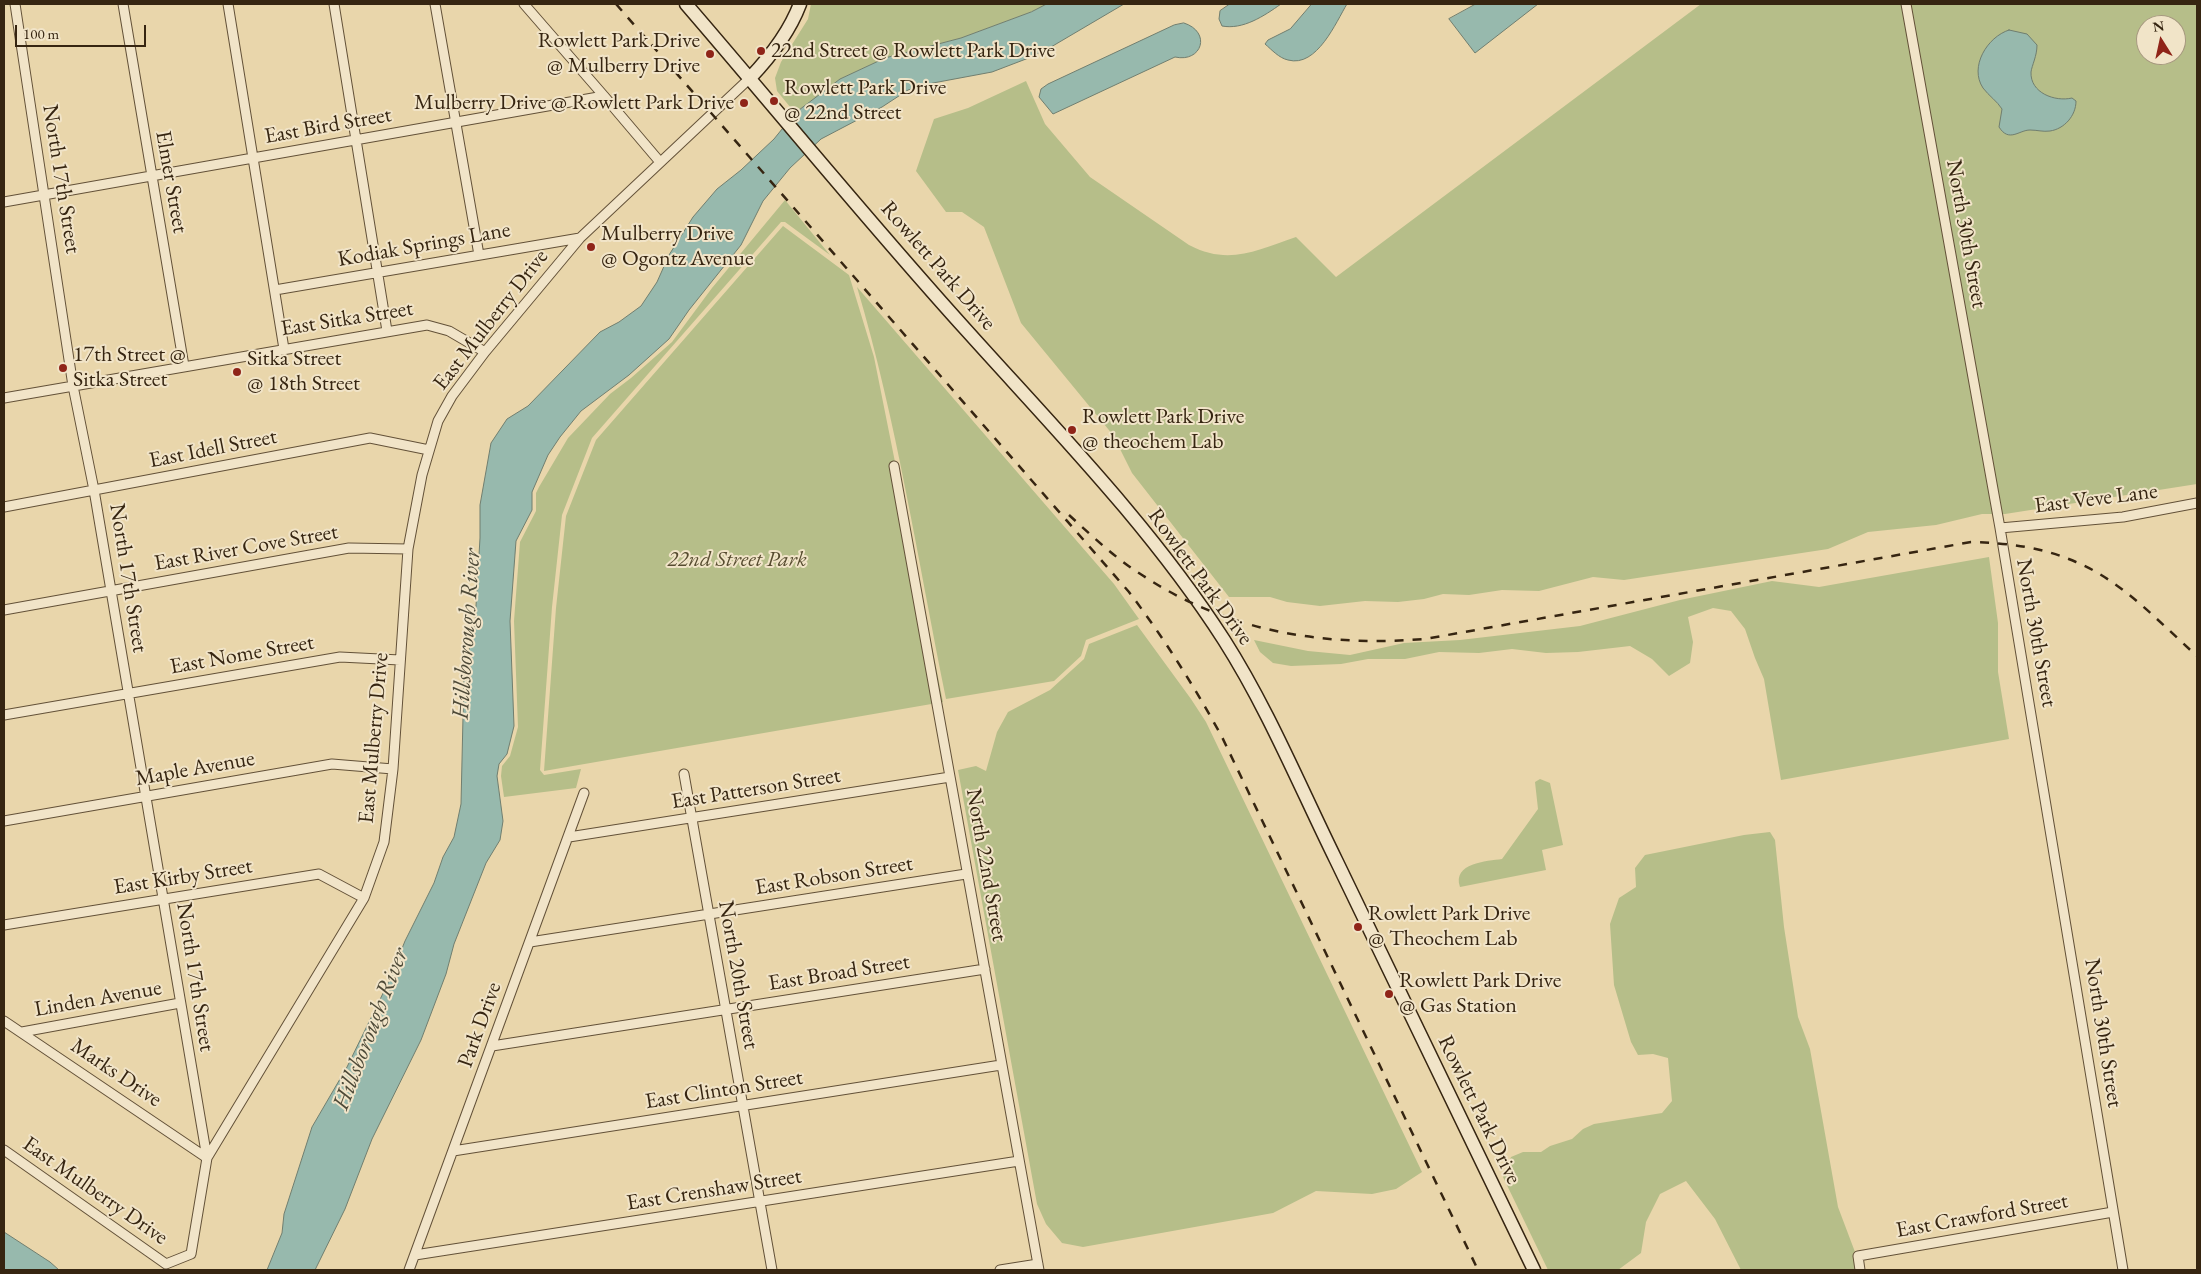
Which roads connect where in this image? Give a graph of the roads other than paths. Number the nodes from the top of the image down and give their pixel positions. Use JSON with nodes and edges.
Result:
{"nodes":[{"id":1,"x":15,"y":4,"type":"edge"},
{"id":2,"x":122,"y":4,"type":"edge"},
{"id":3,"x":228,"y":4,"type":"edge"},
{"id":4,"x":334,"y":4,"type":"edge"},
{"id":5,"x":435,"y":4,"type":"edge"},
{"id":6,"x":524,"y":4,"type":"edge"},
{"id":7,"x":686,"y":4,"type":"edge"},
{"id":8,"x":800,"y":4,"type":"edge"},
{"id":9,"x":1906,"y":4,"type":"edge"},
{"id":10,"x":750,"y":78,"type":"junction"},
{"id":11,"x":604,"y":96,"type":"junction"},
{"id":12,"x":456,"y":123,"type":"junction"},
{"id":13,"x":356,"y":141,"type":"junction"},
{"id":14,"x":254,"y":158,"type":"junction"},
{"id":15,"x":660,"y":162,"type":"junction"},
{"id":16,"x":151,"y":176,"type":"junction"},
{"id":17,"x":45,"y":195,"type":"junction"},
{"id":18,"x":4,"y":202,"type":"edge"},
{"id":19,"x":580,"y":238,"type":"junction"},
{"id":20,"x":479,"y":254,"type":"junction"},
{"id":21,"x":378,"y":272,"type":"junction"},
{"id":22,"x":275,"y":290,"type":"junction"},
{"id":23,"x":387,"y":331,"type":"junction"},
{"id":24,"x":284,"y":349,"type":"junction"},
{"id":25,"x":485,"y":352,"type":"junction"},
{"id":26,"x":184,"y":366,"type":"junction"},
{"id":27,"x":73,"y":386,"type":"junction"},
{"id":28,"x":4,"y":398,"type":"edge"},
{"id":29,"x":429,"y":450,"type":"junction"},
{"id":30,"x":894,"y":466,"type":"dead end"},
{"id":31,"x":94,"y":490,"type":"junction"},
{"id":32,"x":2197,"y":503,"type":"edge"},
{"id":33,"x":4,"y":507,"type":"edge"},
{"id":34,"x":2000,"y":528,"type":"junction"},
{"id":35,"x":408,"y":548,"type":"junction"},
{"id":36,"x":111,"y":591,"type":"junction"},
{"id":37,"x":4,"y":610,"type":"edge"},
{"id":38,"x":400,"y":660,"type":"junction"},
{"id":39,"x":128,"y":694,"type":"junction"},
{"id":40,"x":4,"y":715,"type":"edge"},
{"id":41,"x":393,"y":769,"type":"junction"},
{"id":42,"x":684,"y":774,"type":"dead end"},
{"id":43,"x":950,"y":777,"type":"junction"},
{"id":44,"x":584,"y":793,"type":"dead end"},
{"id":45,"x":146,"y":796,"type":"junction"},
{"id":46,"x":692,"y":819,"type":"junction"},
{"id":47,"x":4,"y":821,"type":"edge"},
{"id":48,"x":568,"y":837,"type":"junction"},
{"id":49,"x":966,"y":874,"type":"junction"},
{"id":50,"x":364,"y":898,"type":"junction"},
{"id":51,"x":163,"y":899,"type":"junction"},
{"id":52,"x":709,"y":915,"type":"junction"},
{"id":53,"x":4,"y":925,"type":"edge"},
{"id":54,"x":530,"y":942,"type":"junction"},
{"id":55,"x":985,"y":969,"type":"junction"},
{"id":56,"x":180,"y":1003,"type":"junction"},
{"id":57,"x":726,"y":1010,"type":"junction"},
{"id":58,"x":4,"y":1021,"type":"edge"},
{"id":59,"x":22,"y":1032,"type":"junction"},
{"id":60,"x":492,"y":1046,"type":"junction"},
{"id":61,"x":1001,"y":1065,"type":"junction"},
{"id":62,"x":743,"y":1106,"type":"junction"},
{"id":63,"x":4,"y":1150,"type":"edge"},
{"id":64,"x":453,"y":1151,"type":"junction"},
{"id":65,"x":207,"y":1158,"type":"junction"},
{"id":66,"x":1019,"y":1161,"type":"junction"},
{"id":67,"x":760,"y":1202,"type":"junction"},
{"id":68,"x":2113,"y":1212,"type":"junction"},
{"id":69,"x":415,"y":1255,"type":"junction"},
{"id":70,"x":1038,"y":1267,"type":"edge"},
{"id":71,"x":409,"y":1270,"type":"edge"},
{"id":72,"x":772,"y":1270,"type":"edge"},
{"id":73,"x":1000,"y":1270,"type":"edge"},
{"id":74,"x":1534,"y":1270,"type":"edge"},
{"id":75,"x":1860,"y":1270,"type":"edge"},
{"id":76,"x":2123,"y":1270,"type":"edge"}],
"edges":[{"from":1,"to":17,"type":"street","name":"North 17th Street"},
{"from":2,"to":16,"type":"street","name":"Elmer Street"},
{"from":3,"to":14,"type":"street"},
{"from":4,"to":13,"type":"street"},
{"from":5,"to":12,"type":"street"},
{"from":6,"to":11,"type":"street"},
{"from":7,"to":10,"type":"street","name":"Rowlett Park Drive"},
{"from":8,"to":10,"type":"street"},
{"from":9,"to":34,"type":"street","name":"North 30th Street"},
{"from":10,"to":15,"type":"street","name":"East Mulberry Drive"},
{"from":10,"to":74,"type":"street","name":"Rowlett Park Drive"},
{"from":11,"to":12,"type":"street","name":"East Bird Street"},
{"from":11,"to":15,"type":"street"},
{"from":12,"to":13,"type":"street","name":"East Bird Street"},
{"from":12,"to":20,"type":"street"},
{"from":13,"to":14,"type":"street","name":"East Bird Street"},
{"from":13,"to":21,"type":"street"},
{"from":14,"to":16,"type":"street","name":"East Bird Street"},
{"from":14,"to":22,"type":"street"},
{"from":15,"to":19,"type":"street","name":"East Mulberry Drive"},
{"from":16,"to":17,"type":"street","name":"East Bird Street"},
{"from":16,"to":26,"type":"street","name":"Elmer Street"},
{"from":17,"to":18,"type":"street","name":"East Bird Street"},
{"from":17,"to":27,"type":"street","name":"North 17th Street"},
{"from":19,"to":20,"type":"street","name":"Kodiak Springs Lane"},
{"from":19,"to":25,"type":"street","name":"East Mulberry Drive"},
{"from":20,"to":21,"type":"street","name":"Kodiak Springs Lane"},
{"from":21,"to":22,"type":"street","name":"Kodiak Springs Lane"},
{"from":21,"to":23,"type":"street"},
{"from":22,"to":24,"type":"street"},
{"from":23,"to":24,"type":"street","name":"East Sitka Street"},
{"from":23,"to":25,"type":"street","name":"East Sitka Street"},
{"from":24,"to":26,"type":"street","name":"East Sitka Street"},
{"from":25,"to":29,"type":"street","name":"East Mulberry Drive"},
{"from":26,"to":27,"type":"street","name":"East Sitka Street"},
{"from":27,"to":28,"type":"street","name":"East Sitka Street"},
{"from":27,"to":31,"type":"street","name":"North 17th Street"},
{"from":29,"to":31,"type":"street","name":"East Idell Street"},
{"from":29,"to":35,"type":"street","name":"East Mulberry Drive"},
{"from":30,"to":43,"type":"street","name":"North 22nd Street"},
{"from":31,"to":33,"type":"street","name":"East Idell Street"},
{"from":31,"to":36,"type":"street","name":"North 17th Street"},
{"from":32,"to":34,"type":"street","name":"East Veve Lane"},
{"from":34,"to":68,"type":"street","name":"North 30th Street"},
{"from":35,"to":36,"type":"street","name":"East River Cove Street"},
{"from":35,"to":38,"type":"street","name":"East Mulberry Drive"},
{"from":36,"to":37,"type":"street","name":"East River Cove Street"},
{"from":36,"to":39,"type":"street","name":"North 17th Street"},
{"from":38,"to":39,"type":"street","name":"East Nome Street"},
{"from":38,"to":41,"type":"street","name":"East Mulberry Drive"},
{"from":39,"to":40,"type":"street","name":"East Nome Street"},
{"from":39,"to":45,"type":"street","name":"North 17th Street"},
{"from":41,"to":45,"type":"street","name":"Maple Avenue"},
{"from":41,"to":50,"type":"street","name":"East Mulberry Drive"},
{"from":42,"to":46,"type":"street","name":"North 20th Street"},
{"from":43,"to":46,"type":"street","name":"East Patterson Street"},
{"from":43,"to":49,"type":"street","name":"North 22nd Street"},
{"from":44,"to":48,"type":"street","name":"Park Drive"},
{"from":45,"to":47,"type":"street","name":"Maple Avenue"},
{"from":45,"to":51,"type":"street","name":"North 17th Street"},
{"from":46,"to":48,"type":"street","name":"East Patterson Street"},
{"from":46,"to":52,"type":"street","name":"North 20th Street"},
{"from":48,"to":54,"type":"street","name":"Park Drive"},
{"from":49,"to":52,"type":"street","name":"East Robson Street"},
{"from":49,"to":55,"type":"street","name":"North 22nd Street"},
{"from":50,"to":51,"type":"street","name":"East Kirby Street"},
{"from":50,"to":65,"type":"street","name":"East Mulberry Drive"},
{"from":51,"to":53,"type":"street","name":"East Kirby Street"},
{"from":51,"to":56,"type":"street","name":"North 17th Street"},
{"from":52,"to":54,"type":"street","name":"East Robson Street"},
{"from":52,"to":57,"type":"street","name":"North 20th Street"},
{"from":54,"to":60,"type":"street","name":"Park Drive"},
{"from":55,"to":57,"type":"street","name":"East Broad Street"},
{"from":55,"to":61,"type":"street","name":"North 22nd Street"},
{"from":56,"to":59,"type":"street","name":"Linden Avenue"},
{"from":56,"to":65,"type":"street","name":"North 17th Street"},
{"from":57,"to":60,"type":"street","name":"East Broad Street"},
{"from":57,"to":62,"type":"street","name":"North 20th Street"},
{"from":58,"to":59,"type":"street","name":"Marks Drive"},
{"from":59,"to":65,"type":"street","name":"Marks Drive"},
{"from":60,"to":64,"type":"street","name":"Park Drive"},
{"from":61,"to":62,"type":"street","name":"East Clinton Street"},
{"from":61,"to":66,"type":"street","name":"North 22nd Street"},
{"from":62,"to":64,"type":"street","name":"East Clinton Street"},
{"from":62,"to":67,"type":"street","name":"North 20th Street"},
{"from":63,"to":65,"type":"street","name":"East Mulberry Drive"},
{"from":64,"to":69,"type":"street","name":"Park Drive"},
{"from":66,"to":67,"type":"street","name":"East Crenshaw Street"},
{"from":66,"to":70,"type":"street","name":"North 22nd Street"},
{"from":67,"to":69,"type":"street","name":"East Crenshaw Street"},
{"from":67,"to":72,"type":"street","name":"North 20th Street"},
{"from":68,"to":75,"type":"street","name":"East Crawford Street"},
{"from":68,"to":76,"type":"street","name":"North 30th Street"},
{"from":69,"to":71,"type":"street","name":"Park Drive"},
{"from":70,"to":73,"type":"street"}]}
